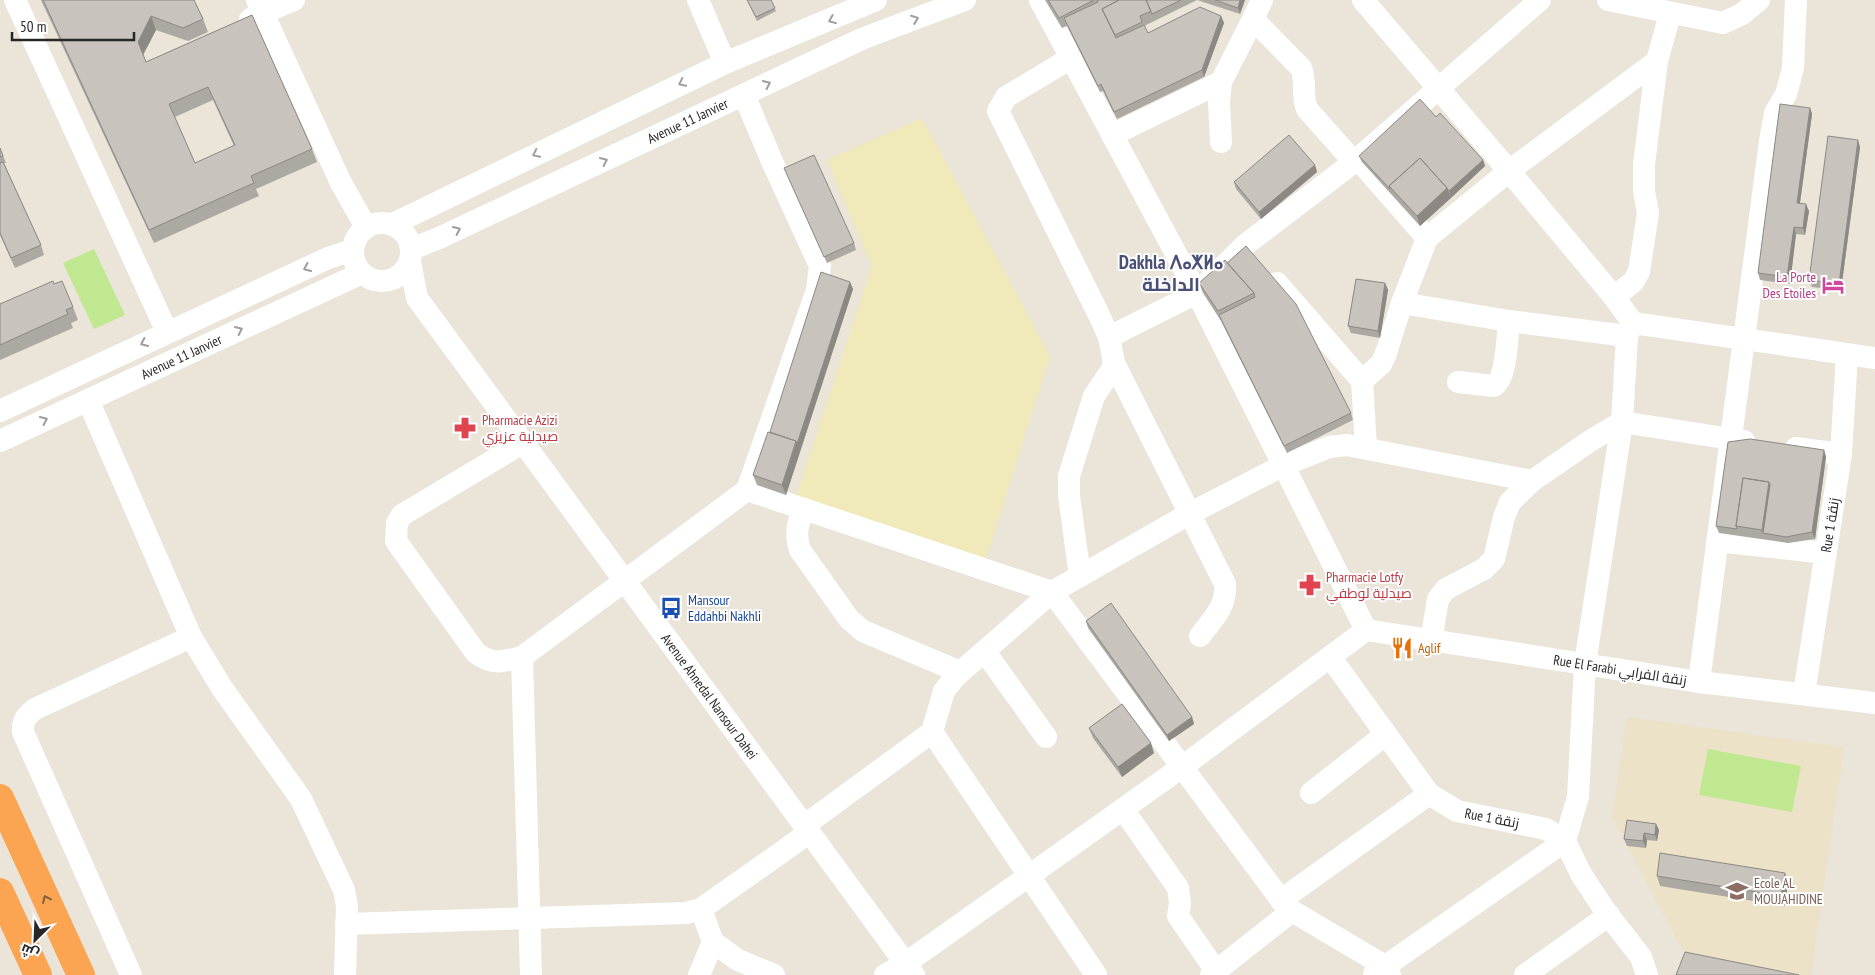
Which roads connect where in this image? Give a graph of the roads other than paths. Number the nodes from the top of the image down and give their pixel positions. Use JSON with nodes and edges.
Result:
{"nodes":[{"id":1,"x":15,"y":0,"type":"edge"},
{"id":2,"x":294,"y":0,"type":"edge"},
{"id":3,"x":698,"y":0,"type":"edge"},
{"id":4,"x":876,"y":0,"type":"edge"},
{"id":5,"x":965,"y":0,"type":"edge"},
{"id":6,"x":1040,"y":0,"type":"edge"},
{"id":7,"x":1363,"y":0,"type":"edge"},
{"id":8,"x":1540,"y":0,"type":"edge"},
{"id":9,"x":1608,"y":0,"type":"edge"},
{"id":10,"x":1760,"y":0,"type":"edge"},
{"id":11,"x":1796,"y":0,"type":"edge"},
{"id":12,"x":260,"y":7,"type":"edge"},
{"id":13,"x":1258,"y":9,"type":"edge"},
{"id":14,"x":1670,"y":14,"type":"junction"},
{"id":15,"x":229,"y":29,"type":"edge"},
{"id":16,"x":1070,"y":58,"type":"junction"},
{"id":17,"x":1657,"y":61,"type":"junction"},
{"id":18,"x":725,"y":63,"type":"junction"},
{"id":19,"x":1222,"y":82,"type":"junction"},
{"id":20,"x":1438,"y":90,"type":"junction"},
{"id":21,"x":744,"y":95,"type":"junction"},
{"id":22,"x":1112,"y":135,"type":"junction"},
{"id":23,"x":1221,"y":142,"type":"dead end"},
{"id":24,"x":1356,"y":160,"type":"junction"},
{"id":25,"x":1509,"y":171,"type":"junction"},
{"id":26,"x":393,"y":224,"type":"junction"},
{"id":27,"x":366,"y":227,"type":"junction"},
{"id":28,"x":1427,"y":238,"type":"junction"},
{"id":29,"x":353,"y":250,"type":"junction"},
{"id":30,"x":411,"y":255,"type":"junction"},
{"id":31,"x":1255,"y":257,"type":"junction"},
{"id":32,"x":372,"y":277,"type":"junction"},
{"id":33,"x":1196,"y":293,"type":"junction"},
{"id":34,"x":1614,"y":297,"type":"junction"},
{"id":35,"x":417,"y":298,"type":"junction"},
{"id":36,"x":1402,"y":302,"type":"junction"},
{"id":37,"x":1509,"y":321,"type":"junction"},
{"id":38,"x":1630,"y":330,"type":"junction"},
{"id":39,"x":167,"y":332,"type":"junction"},
{"id":40,"x":1109,"y":337,"type":"junction"},
{"id":41,"x":1743,"y":339,"type":"junction"},
{"id":42,"x":1847,"y":355,"type":"junction"},
{"id":43,"x":1875,"y":358,"type":"edge"},
{"id":44,"x":1114,"y":363,"type":"junction"},
{"id":45,"x":1362,"y":381,"type":"junction"},
{"id":46,"x":1458,"y":382,"type":"dead end"},
{"id":47,"x":88,"y":400,"type":"junction"},
{"id":48,"x":0,"y":411,"type":"edge"},
{"id":49,"x":1622,"y":422,"type":"junction"},
{"id":50,"x":1730,"y":439,"type":"junction"},
{"id":51,"x":0,"y":441,"type":"edge"},
{"id":52,"x":524,"y":442,"type":"junction"},
{"id":53,"x":1366,"y":448,"type":"junction"},
{"id":54,"x":1841,"y":454,"type":"junction"},
{"id":55,"x":1282,"y":466,"type":"junction"},
{"id":56,"x":1532,"y":480,"type":"junction"},
{"id":57,"x":747,"y":490,"type":"junction"},
{"id":58,"x":804,"y":509,"type":"junction"},
{"id":59,"x":1189,"y":514,"type":"junction"},
{"id":60,"x":1717,"y":541,"type":"junction"},
{"id":61,"x":1826,"y":553,"type":"junction"},
{"id":62,"x":1080,"y":576,"type":"junction"},
{"id":63,"x":624,"y":579,"type":"junction"},
{"id":64,"x":1052,"y":592,"type":"junction"},
{"id":65,"x":1366,"y":630,"type":"junction"},
{"id":66,"x":1200,"y":636,"type":"dead end"},
{"id":67,"x":191,"y":637,"type":"junction"},
{"id":68,"x":1431,"y":641,"type":"junction"},
{"id":69,"x":985,"y":652,"type":"junction"},
{"id":70,"x":522,"y":657,"type":"junction"},
{"id":71,"x":1331,"y":658,"type":"junction"},
{"id":72,"x":1585,"y":664,"type":"junction"},
{"id":73,"x":960,"y":672,"type":"junction"},
{"id":74,"x":1699,"y":682,"type":"junction"},
{"id":75,"x":1804,"y":694,"type":"junction"},
{"id":76,"x":1875,"y":703,"type":"edge"},
{"id":77,"x":932,"y":732,"type":"junction"},
{"id":78,"x":1386,"y":734,"type":"junction"},
{"id":79,"x":1046,"y":737,"type":"dead end"},
{"id":80,"x":1182,"y":767,"type":"junction"},
{"id":81,"x":1311,"y":793,"type":"dead end"},
{"id":82,"x":1430,"y":794,"type":"junction"},
{"id":83,"x":0,"y":798,"type":"edge"},
{"id":84,"x":1123,"y":808,"type":"junction"},
{"id":85,"x":807,"y":829,"type":"junction"},
{"id":86,"x":1565,"y":841,"type":"junction"},
{"id":87,"x":1028,"y":876,"type":"junction"},
{"id":88,"x":0,"y":892,"type":"edge"},
{"id":89,"x":1287,"y":906,"type":"junction"},
{"id":90,"x":701,"y":909,"type":"junction"},
{"id":91,"x":1609,"y":916,"type":"junction"},
{"id":92,"x":528,"y":918,"type":"junction"},
{"id":93,"x":346,"y":924,"type":"junction"},
{"id":94,"x":713,"y":942,"type":"junction"},
{"id":95,"x":910,"y":969,"type":"edge"},
{"id":96,"x":1383,"y":972,"type":"edge"},
{"id":97,"x":1214,"y":973,"type":"edge"},
{"id":98,"x":38,"y":975,"type":"edge"},
{"id":99,"x":81,"y":975,"type":"edge"},
{"id":100,"x":131,"y":975,"type":"edge"},
{"id":101,"x":345,"y":975,"type":"edge"},
{"id":102,"x":532,"y":975,"type":"edge"},
{"id":103,"x":699,"y":975,"type":"edge"},
{"id":104,"x":774,"y":975,"type":"edge"},
{"id":105,"x":885,"y":975,"type":"edge"},
{"id":106,"x":1096,"y":975,"type":"edge"},
{"id":107,"x":1526,"y":975,"type":"edge"},
{"id":108,"x":1647,"y":975,"type":"edge"}],
"edges":[{"from":1,"to":39,"type":"street"},
{"from":2,"to":12,"type":"street"},
{"from":3,"to":18,"type":"street"},
{"from":4,"to":18,"type":"street","one_way":true},
{"from":21,"to":5,"type":"street","name":"Avenue 11 Janvier","one_way":true},
{"from":6,"to":16,"type":"street"},
{"from":7,"to":20,"type":"street"},
{"from":8,"to":20,"type":"street"},
{"from":9,"to":14,"type":"street"},
{"from":10,"to":14,"type":"street"},
{"from":11,"to":41,"type":"street"},
{"from":12,"to":15,"type":"street"},
{"from":12,"to":27,"type":"street"},
{"from":13,"to":19,"type":"street"},
{"from":13,"to":24,"type":"street"},
{"from":14,"to":17,"type":"street"},
{"from":16,"to":22,"type":"street"},
{"from":16,"to":40,"type":"street"},
{"from":17,"to":25,"type":"street"},
{"from":17,"to":34,"type":"street"},
{"from":18,"to":26,"type":"street","one_way":true},
{"from":19,"to":22,"type":"street"},
{"from":19,"to":23,"type":"street"},
{"from":20,"to":24,"type":"street"},
{"from":20,"to":25,"type":"street"},
{"from":30,"to":21,"type":"street","name":"Avenue 11 Janvier","one_way":true},
{"from":21,"to":57,"type":"street"},
{"from":22,"to":33,"type":"street"},
{"from":24,"to":28,"type":"street"},
{"from":24,"to":31,"type":"street"},
{"from":25,"to":28,"type":"street"},
{"from":25,"to":34,"type":"street"},
{"from":26,"to":27,"type":"street"},
{"from":26,"to":30,"type":"street"},
{"from":27,"to":29,"type":"street"},
{"from":28,"to":36,"type":"street"},
{"from":29,"to":32,"type":"street"},
{"from":29,"to":39,"type":"street","name":"Avenue 11 Janvier","one_way":true},
{"from":30,"to":32,"type":"street"},
{"from":30,"to":35,"type":"street","name":"Avenue Ahnedal Nansour Dahei"},
{"from":31,"to":33,"type":"street"},
{"from":31,"to":45,"type":"street"},
{"from":32,"to":35,"type":"street","name":"Avenue Ahnedal Nansour Dahei"},
{"from":47,"to":32,"type":"street","name":"Avenue 11 Janvier","one_way":true},
{"from":33,"to":40,"type":"street"},
{"from":33,"to":55,"type":"street"},
{"from":34,"to":38,"type":"street"},
{"from":35,"to":52,"type":"street","name":"Avenue Ahnedal Nansour Dahei"},
{"from":36,"to":37,"type":"street"},
{"from":36,"to":45,"type":"street"},
{"from":37,"to":38,"type":"street"},
{"from":37,"to":46,"type":"street"},
{"from":38,"to":41,"type":"street"},
{"from":38,"to":49,"type":"street"},
{"from":39,"to":48,"type":"street","name":"Avenue 11 Janvier","one_way":true},
{"from":40,"to":44,"type":"street"},
{"from":41,"to":42,"type":"street"},
{"from":41,"to":50,"type":"street"},
{"from":42,"to":43,"type":"street"},
{"from":42,"to":54,"type":"street","name":"Rue 1 زنقة"},
{"from":44,"to":59,"type":"street"},
{"from":44,"to":62,"type":"street"},
{"from":45,"to":53,"type":"street"},
{"from":51,"to":47,"type":"street","name":"Avenue 11 Janvier","one_way":true},
{"from":47,"to":67,"type":"street"},
{"from":49,"to":50,"type":"street"},
{"from":49,"to":56,"type":"street"},
{"from":49,"to":72,"type":"street"},
{"from":50,"to":54,"type":"street"},
{"from":50,"to":60,"type":"street"},
{"from":52,"to":63,"type":"street","name":"Avenue Ahnedal Nansour Dahei"},
{"from":52,"to":70,"type":"street"},
{"from":53,"to":55,"type":"street"},
{"from":53,"to":56,"type":"street"},
{"from":54,"to":61,"type":"street","name":"Rue 1 زنقة"},
{"from":55,"to":59,"type":"street"},
{"from":55,"to":65,"type":"street"},
{"from":56,"to":68,"type":"street"},
{"from":57,"to":58,"type":"street"},
{"from":57,"to":63,"type":"street"},
{"from":58,"to":64,"type":"street"},
{"from":58,"to":73,"type":"street"},
{"from":59,"to":62,"type":"street"},
{"from":59,"to":66,"type":"street"},
{"from":60,"to":61,"type":"street"},
{"from":60,"to":74,"type":"street"},
{"from":61,"to":75,"type":"street","name":"Rue 1 زنقة"},
{"from":62,"to":64,"type":"street"},
{"from":63,"to":70,"type":"street"},
{"from":63,"to":85,"type":"street","name":"Avenue Ahnedal Nansour Dahei"},
{"from":64,"to":69,"type":"street"},
{"from":64,"to":80,"type":"street"},
{"from":65,"to":68,"type":"street","name":"Rue El Farabi زنقة الفرابي"},
{"from":65,"to":71,"type":"street"},
{"from":67,"to":93,"type":"street"},
{"from":67,"to":100,"type":"street"},
{"from":68,"to":72,"type":"street","name":"Rue El Farabi زنقة الفرابي"},
{"from":69,"to":73,"type":"street"},
{"from":69,"to":79,"type":"street"},
{"from":70,"to":92,"type":"street"},
{"from":71,"to":78,"type":"street","name":"Rue 1 زنقة"},
{"from":71,"to":80,"type":"street"},
{"from":72,"to":74,"type":"street","name":"Rue El Farabi زنقة الفرابي"},
{"from":72,"to":86,"type":"street"},
{"from":73,"to":77,"type":"street"},
{"from":74,"to":75,"type":"street","name":"Rue El Farabi زنقة الفرابي"},
{"from":75,"to":76,"type":"street","name":"Rue El Farabi زنقة الفرابي"},
{"from":77,"to":85,"type":"street"},
{"from":77,"to":87,"type":"street"},
{"from":78,"to":81,"type":"street"},
{"from":78,"to":82,"type":"street","name":"Rue 1 زنقة"},
{"from":80,"to":84,"type":"street"},
{"from":80,"to":89,"type":"street"},
{"from":82,"to":86,"type":"street","name":"Rue 1 زنقة"},
{"from":82,"to":89,"type":"street"},
{"from":99,"to":83,"type":"highway","one_way":true},
{"from":84,"to":87,"type":"street"},
{"from":84,"to":97,"type":"street"},
{"from":85,"to":90,"type":"street"},
{"from":85,"to":95,"type":"street","name":"Avenue Ahnedal Nansour Dahei"},
{"from":86,"to":91,"type":"street"},
{"from":86,"to":96,"type":"street"},
{"from":87,"to":95,"type":"street"},
{"from":87,"to":106,"type":"street"},
{"from":88,"to":98,"type":"highway"},
{"from":89,"to":96,"type":"street"},
{"from":89,"to":97,"type":"street"},
{"from":90,"to":92,"type":"street"},
{"from":90,"to":94,"type":"street"},
{"from":91,"to":107,"type":"street"},
{"from":91,"to":108,"type":"street"},
{"from":92,"to":93,"type":"street"},
{"from":92,"to":102,"type":"street"},
{"from":93,"to":101,"type":"street"},
{"from":94,"to":103,"type":"street"},
{"from":94,"to":104,"type":"street"},
{"from":95,"to":105,"type":"street"}]}
